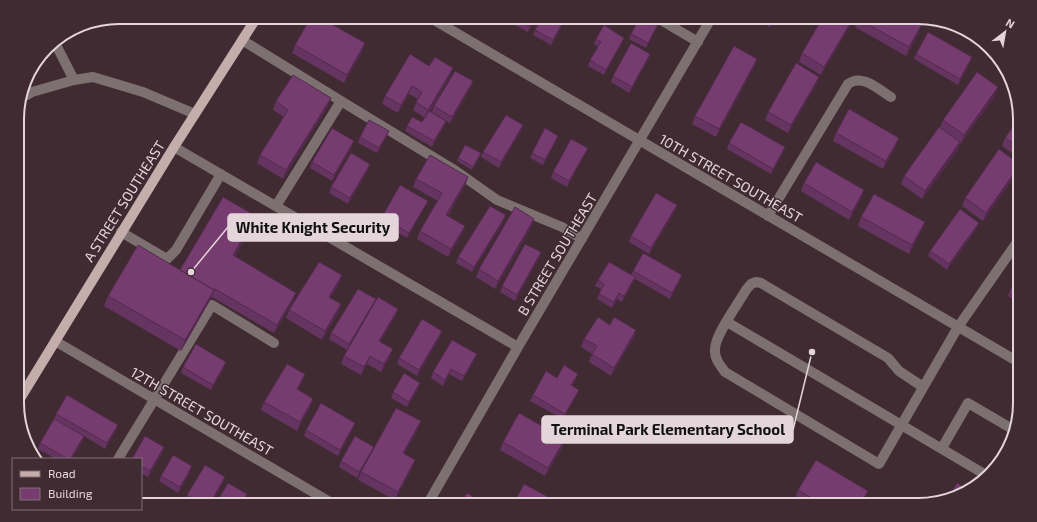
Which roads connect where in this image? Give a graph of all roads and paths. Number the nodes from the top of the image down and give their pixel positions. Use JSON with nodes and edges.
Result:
{"nodes":[{"id":1,"x":252,"y":24,"type":"edge"},
{"id":2,"x":441,"y":24,"type":"edge"},
{"id":3,"x":668,"y":24,"type":"edge"},
{"id":4,"x":708,"y":24,"type":"edge"},
{"id":5,"x":242,"y":40,"type":"junction"},
{"id":6,"x":698,"y":42,"type":"junction"},
{"id":7,"x":57,"y":47,"type":"edge"},
{"id":8,"x":74,"y":80,"type":"junction"},
{"id":9,"x":27,"y":95,"type":"edge"},
{"id":10,"x":891,"y":97,"type":"dead end"},
{"id":11,"x":341,"y":101,"type":"junction"},
{"id":12,"x":195,"y":114,"type":"junction"},
{"id":13,"x":640,"y":141,"type":"junction"},
{"id":14,"x":174,"y":147,"type":"junction"},
{"id":15,"x":221,"y":174,"type":"junction"},
{"id":16,"x":276,"y":206,"type":"junction"},
{"id":17,"x":768,"y":216,"type":"junction"},
{"id":18,"x":121,"y":232,"type":"junction"},
{"id":19,"x":582,"y":239,"type":"junction"},
{"id":20,"x":1013,"y":248,"type":"edge"},
{"id":21,"x":727,"y":322,"type":"junction"},
{"id":22,"x":958,"y":327,"type":"junction"},
{"id":23,"x":55,"y":341,"type":"junction"},
{"id":24,"x":274,"y":342,"type":"dead end"},
{"id":25,"x":518,"y":347,"type":"junction"},
{"id":26,"x":1013,"y":359,"type":"edge"},
{"id":27,"x":923,"y":387,"type":"junction"},
{"id":28,"x":24,"y":392,"type":"edge"},
{"id":29,"x":154,"y":399,"type":"junction"},
{"id":30,"x":902,"y":425,"type":"junction"},
{"id":31,"x":1010,"y":427,"type":"edge"},
{"id":32,"x":942,"y":448,"type":"junction"},
{"id":33,"x":119,"y":458,"type":"edge"},
{"id":34,"x":982,"y":473,"type":"edge"},
{"id":35,"x":323,"y":498,"type":"edge"},
{"id":36,"x":431,"y":498,"type":"edge"}],
"edges":[{"from":1,"to":5,"type":"main road","name":"A STREET SOUTHEAST"},
{"from":2,"to":13,"type":"street","name":"10TH STREET SOUTHEAST"},
{"from":3,"to":6,"type":"street"},
{"from":4,"to":6,"type":"street","name":"B STREET SOUTHEAST"},
{"from":5,"to":11,"type":"street"},
{"from":5,"to":12,"type":"main road","name":"A STREET SOUTHEAST"},
{"from":6,"to":13,"type":"street","name":"B STREET SOUTHEAST"},
{"from":7,"to":8,"type":"street"},
{"from":8,"to":9,"type":"street"},
{"from":8,"to":12,"type":"street"},
{"from":10,"to":17,"type":"street"},
{"from":11,"to":16,"type":"street"},
{"from":11,"to":19,"type":"street"},
{"from":12,"to":14,"type":"main road","name":"A STREET SOUTHEAST"},
{"from":13,"to":17,"type":"street","name":"10TH STREET SOUTHEAST"},
{"from":13,"to":19,"type":"street","name":"B STREET SOUTHEAST"},
{"from":14,"to":15,"type":"street"},
{"from":14,"to":18,"type":"main road","name":"A STREET SOUTHEAST"},
{"from":15,"to":16,"type":"street"},
{"from":15,"to":18,"type":"street"},
{"from":16,"to":25,"type":"street"},
{"from":17,"to":22,"type":"street","name":"10TH STREET SOUTHEAST"},
{"from":18,"to":23,"type":"main road","name":"A STREET SOUTHEAST"},
{"from":19,"to":25,"type":"street","name":"B STREET SOUTHEAST"},
{"from":20,"to":22,"type":"street"},
{"from":21,"to":27,"type":"street"},
{"from":21,"to":30,"type":"street"},
{"from":21,"to":30,"type":"street"},
{"from":22,"to":26,"type":"street","name":"10TH STREET SOUTHEAST"},
{"from":22,"to":27,"type":"street"},
{"from":23,"to":28,"type":"main road","name":"A STREET SOUTHEAST"},
{"from":23,"to":29,"type":"street","name":"12TH STREET SOUTHEAST"},
{"from":24,"to":29,"type":"street"},
{"from":25,"to":36,"type":"street","name":"B STREET SOUTHEAST"},
{"from":27,"to":30,"type":"street"},
{"from":29,"to":33,"type":"street"},
{"from":29,"to":35,"type":"street","name":"12TH STREET SOUTHEAST"},
{"from":30,"to":32,"type":"street"},
{"from":31,"to":32,"type":"street"},
{"from":32,"to":34,"type":"street"}]}
